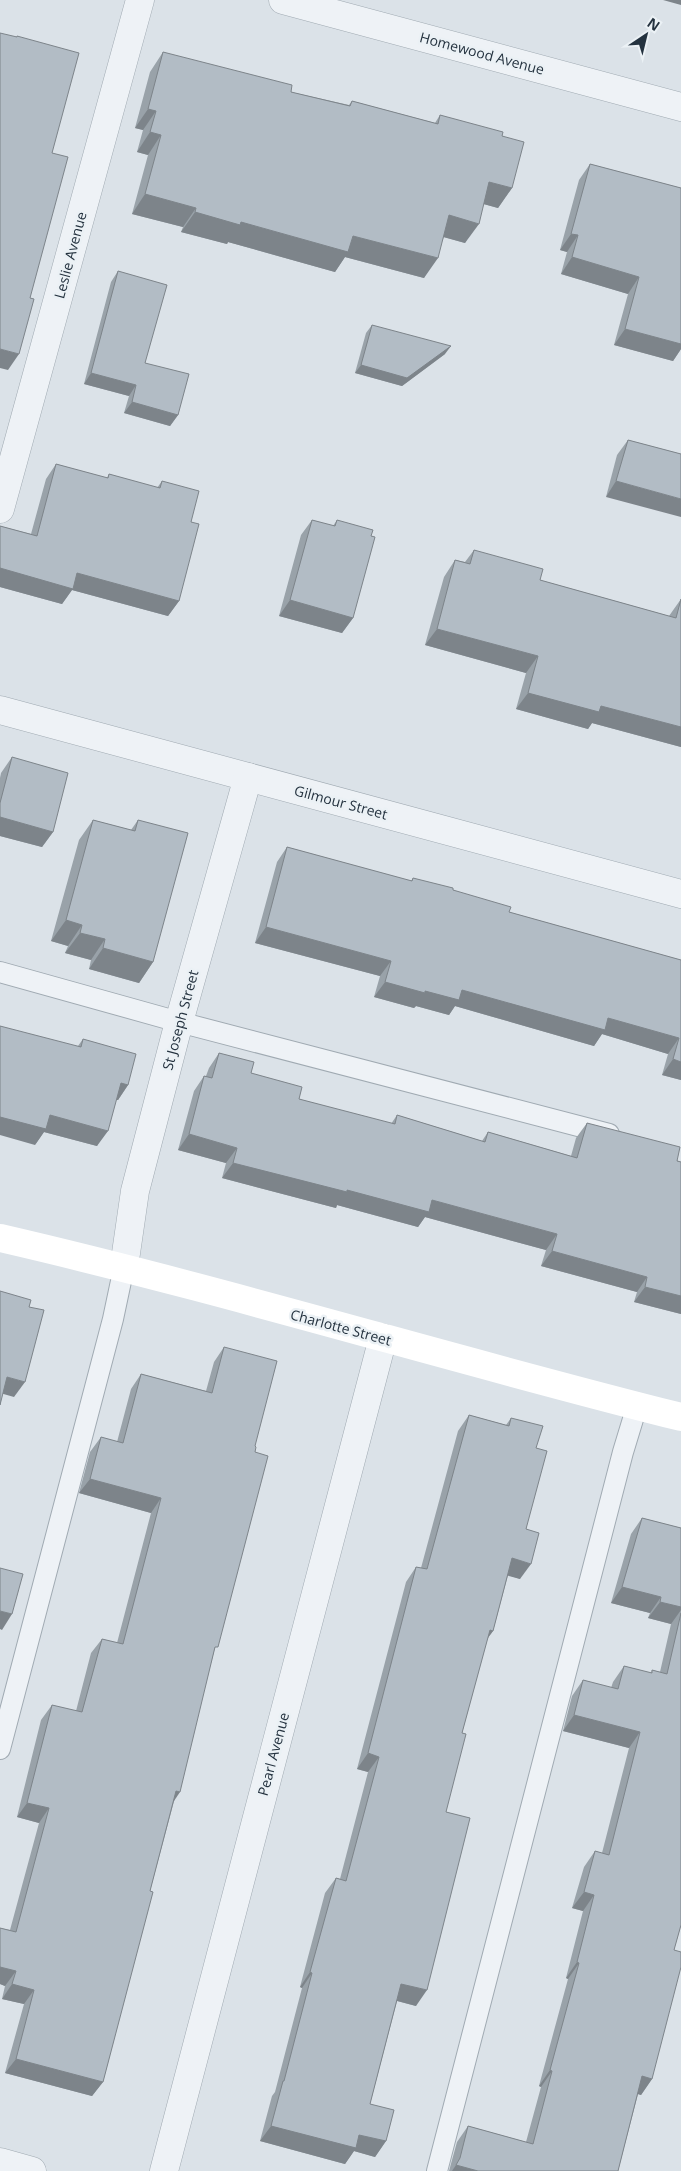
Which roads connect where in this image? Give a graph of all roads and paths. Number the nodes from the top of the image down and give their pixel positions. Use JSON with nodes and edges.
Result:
{"nodes":[{"id":1,"x":140,"y":0,"type":"edge"},
{"id":2,"x":283,"y":0,"type":"edge"},
{"id":3,"x":681,"y":107,"type":"edge"},
{"id":4,"x":0,"y":509,"type":"edge"},
{"id":5,"x":0,"y":710,"type":"edge"},
{"id":6,"x":248,"y":777,"type":"junction"},
{"id":7,"x":681,"y":894,"type":"edge"},
{"id":8,"x":0,"y":972,"type":"edge"},
{"id":9,"x":179,"y":1022,"type":"junction"},
{"id":10,"x":624,"y":1138,"type":"edge"},
{"id":11,"x":0,"y":1238,"type":"edge"},
{"id":12,"x":124,"y":1267,"type":"junction"},
{"id":13,"x":382,"y":1338,"type":"junction"},
{"id":14,"x":638,"y":1406,"type":"junction"},
{"id":15,"x":681,"y":1417,"type":"edge"},
{"id":16,"x":0,"y":1748,"type":"edge"},
{"id":17,"x":0,"y":2162,"type":"edge"},
{"id":18,"x":32,"y":2171,"type":"edge"},
{"id":19,"x":164,"y":2171,"type":"edge"},
{"id":20,"x":438,"y":2171,"type":"edge"}],
"edges":[{"from":1,"to":4,"type":"street","name":"Leslie Avenue"},
{"from":2,"to":3,"type":"street","name":"Homewood Avenue"},
{"from":5,"to":6,"type":"street","name":"Gilmour Street"},
{"from":6,"to":7,"type":"street","name":"Gilmour Street"},
{"from":6,"to":9,"type":"street","name":"St Joseph Street"},
{"from":8,"to":9,"type":"lane"},
{"from":9,"to":10,"type":"lane"},
{"from":9,"to":12,"type":"street","name":"St Joseph Street"},
{"from":11,"to":12,"type":"main road","name":"Charlotte Street"},
{"from":12,"to":13,"type":"main road","name":"Charlotte Street"},
{"from":12,"to":16,"type":"lane"},
{"from":13,"to":14,"type":"main road","name":"Charlotte Street"},
{"from":13,"to":19,"type":"street","name":"Pearl Avenue"},
{"from":14,"to":15,"type":"main road","name":"Charlotte Street"},
{"from":14,"to":20,"type":"lane"},
{"from":17,"to":18,"type":"street"}]}
